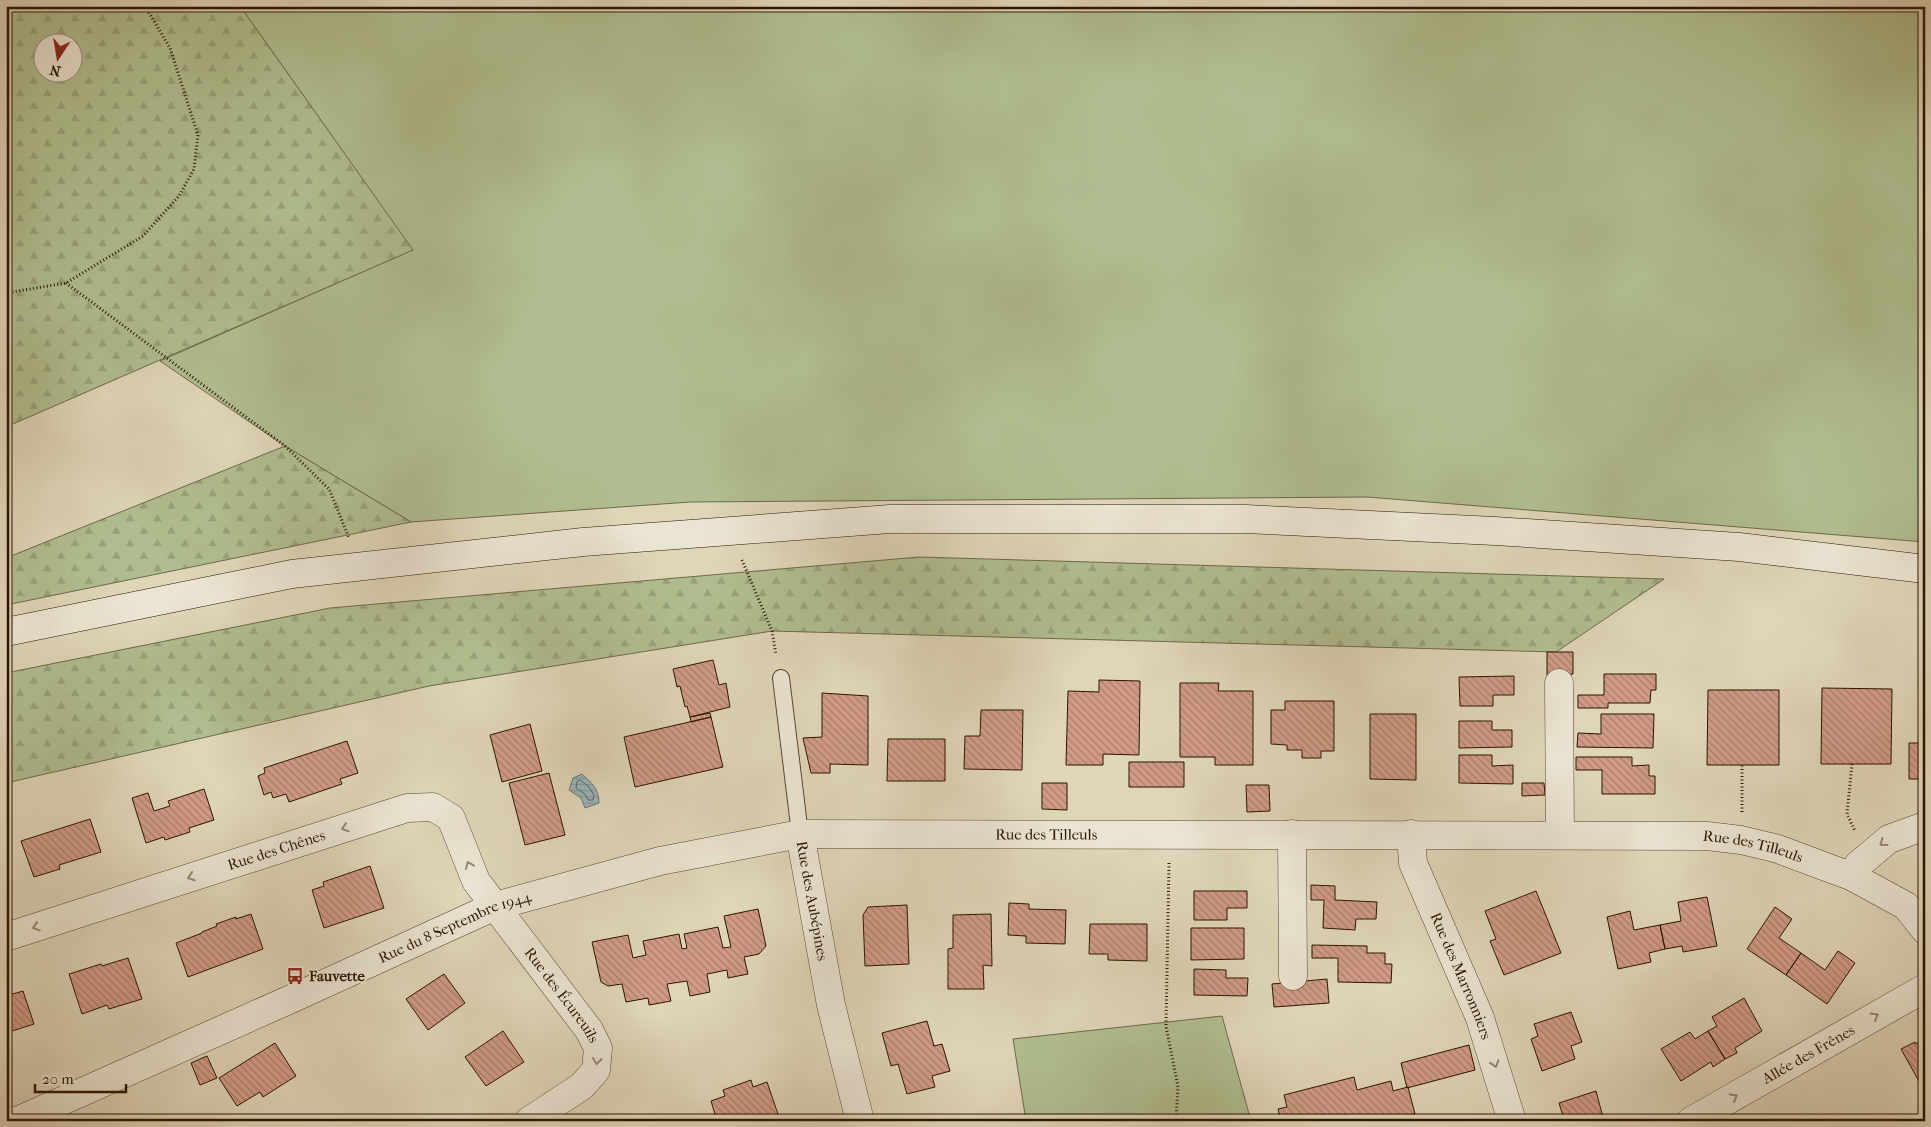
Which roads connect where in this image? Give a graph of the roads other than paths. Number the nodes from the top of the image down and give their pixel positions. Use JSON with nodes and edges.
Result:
{"nodes":[{"id":1,"x":1925,"y":569,"type":"edge"},
{"id":2,"x":6,"y":632,"type":"edge"},
{"id":3,"x":781,"y":678,"type":"road end"},
{"id":4,"x":1559,"y":683,"type":"dead end"},
{"id":5,"x":1925,"y":826,"type":"edge"},
{"id":6,"x":800,"y":834,"type":"junction"},
{"id":7,"x":1292,"y":834,"type":"junction"},
{"id":8,"x":1411,"y":834,"type":"junction"},
{"id":9,"x":1560,"y":835,"type":"junction"},
{"id":10,"x":1860,"y":867,"type":"junction"},
{"id":11,"x":495,"y":906,"type":"junction"},
{"id":12,"x":1925,"y":930,"type":"edge"},
{"id":13,"x":6,"y":937,"type":"edge"},
{"id":14,"x":1293,"y":976,"type":"dead end"},
{"id":15,"x":1925,"y":988,"type":"edge"},
{"id":16,"x":17,"y":1121,"type":"edge"},
{"id":17,"x":529,"y":1121,"type":"edge"},
{"id":18,"x":860,"y":1121,"type":"edge"},
{"id":19,"x":1512,"y":1121,"type":"edge"},
{"id":20,"x":1692,"y":1121,"type":"edge"}],
"edges":[{"from":1,"to":2,"type":"street"},
{"from":3,"to":6,"type":"lane","name":"Rue des Aubépines"},
{"from":4,"to":9,"type":"street"},
{"from":5,"to":10,"type":"street","one_way":true},
{"from":6,"to":7,"type":"street","name":"Rue des Tilleuls"},
{"from":6,"to":11,"type":"street","name":"Rue du 8 Septembre 1944"},
{"from":6,"to":18,"type":"street","name":"Rue des Aubépines"},
{"from":7,"to":8,"type":"street","name":"Rue des Tilleuls"},
{"from":7,"to":14,"type":"street"},
{"from":8,"to":9,"type":"street","name":"Rue des Tilleuls"},
{"from":8,"to":19,"type":"street","name":"Rue des Marronniers","one_way":true},
{"from":9,"to":10,"type":"street","name":"Rue des Tilleuls"},
{"from":10,"to":12,"type":"street","name":"Rue des Tilleuls"},
{"from":11,"to":13,"type":"street","name":"Rue des Chênes","one_way":true},
{"from":11,"to":16,"type":"street","name":"Rue du 8 Septembre 1944"},
{"from":11,"to":17,"type":"street","name":"Rue des Écureuils","one_way":true},
{"from":20,"to":15,"type":"street","name":"Allée des Frênes","one_way":true}]}
